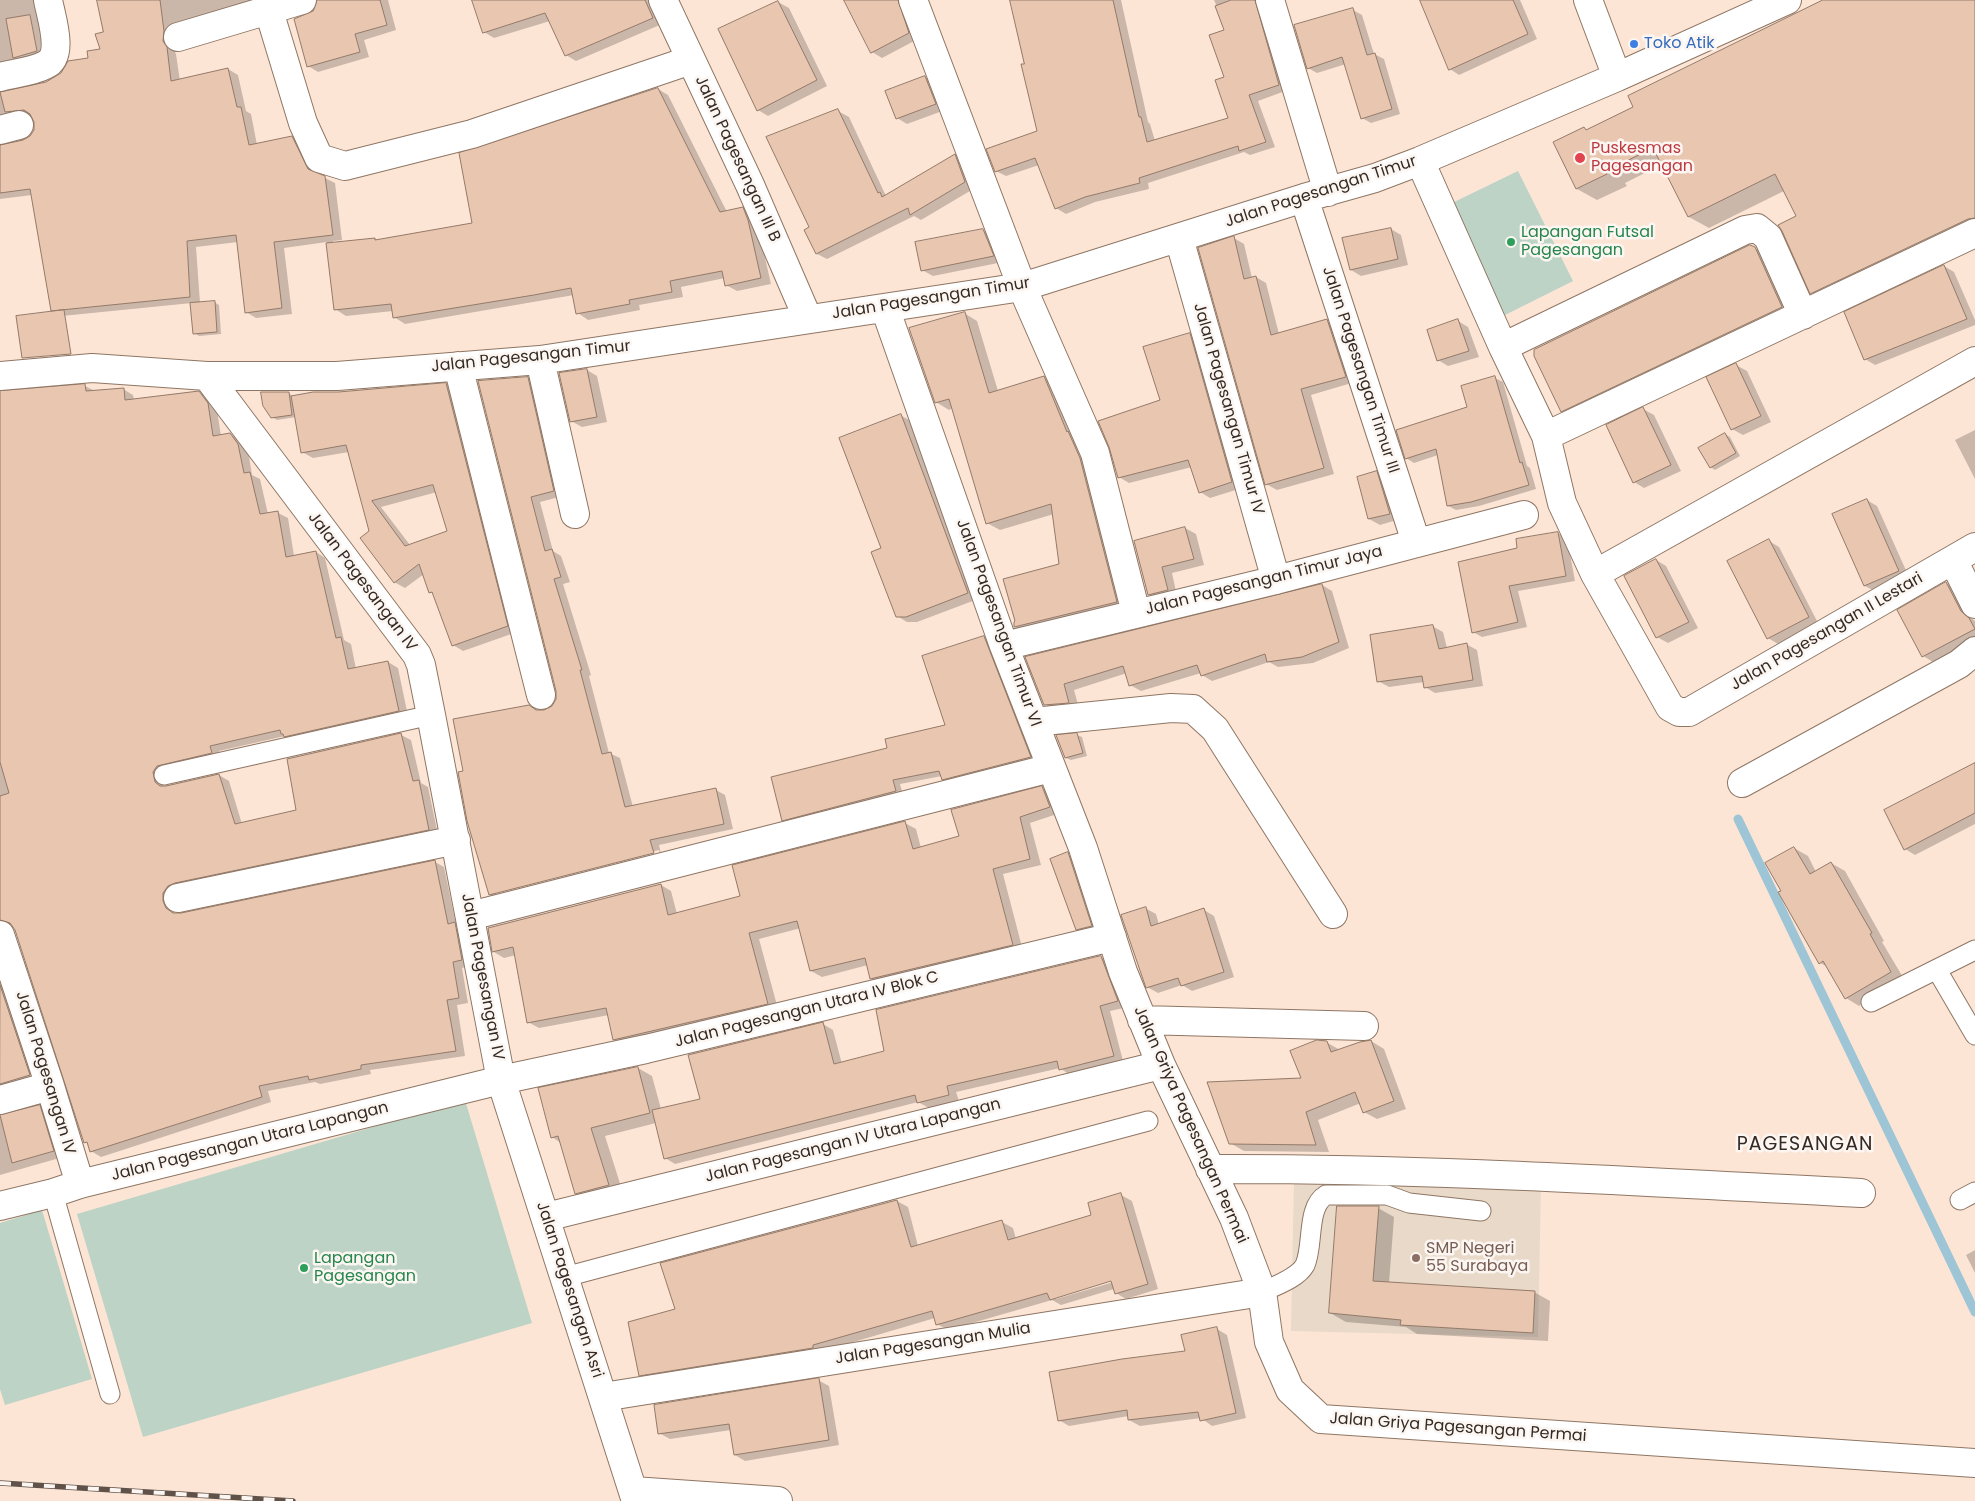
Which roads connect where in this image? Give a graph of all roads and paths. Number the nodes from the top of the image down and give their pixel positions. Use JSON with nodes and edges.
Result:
{"nodes":[{"id":1,"x":48,"y":0,"type":"edge"},
{"id":2,"x":302,"y":0,"type":"edge"},
{"id":3,"x":664,"y":0,"type":"edge"},
{"id":4,"x":913,"y":0,"type":"edge"},
{"id":5,"x":1270,"y":0,"type":"edge"},
{"id":6,"x":1588,"y":0,"type":"edge"},
{"id":7,"x":1786,"y":0,"type":"edge"},
{"id":8,"x":269,"y":11,"type":"junction"},
{"id":9,"x":178,"y":37,"type":"dead end"},
{"id":10,"x":691,"y":60,"type":"junction"},
{"id":11,"x":0,"y":77,"type":"edge"},
{"id":12,"x":1617,"y":77,"type":"junction"},
{"id":13,"x":1420,"y":161,"type":"junction"},
{"id":14,"x":1316,"y":195,"type":"junction"},
{"id":15,"x":1975,"y":233,"type":"edge"},
{"id":16,"x":1180,"y":238,"type":"junction"},
{"id":17,"x":1022,"y":287,"type":"junction"},
{"id":18,"x":885,"y":308,"type":"junction"},
{"id":19,"x":1803,"y":315,"type":"junction"},
{"id":20,"x":808,"y":319,"type":"junction"},
{"id":21,"x":1503,"y":347,"type":"junction"},
{"id":22,"x":540,"y":360,"type":"junction"},
{"id":23,"x":1975,"y":361,"type":"edge"},
{"id":24,"x":458,"y":366,"type":"junction"},
{"id":25,"x":0,"y":376,"type":"edge"},
{"id":26,"x":207,"y":376,"type":"junction"},
{"id":27,"x":1546,"y":436,"type":"junction"},
{"id":28,"x":575,"y":514,"type":"dead end"},
{"id":29,"x":1524,"y":515,"type":"dead end"},
{"id":30,"x":1416,"y":542,"type":"junction"},
{"id":31,"x":1964,"y":554,"type":"edge"},
{"id":32,"x":1595,"y":574,"type":"junction"},
{"id":33,"x":1276,"y":580,"type":"junction"},
{"id":34,"x":1975,"y":604,"type":"edge"},
{"id":35,"x":1136,"y":613,"type":"junction"},
{"id":36,"x":1004,"y":646,"type":"junction"},
{"id":37,"x":1975,"y":651,"type":"edge"},
{"id":38,"x":541,"y":695,"type":"dead end"},
{"id":39,"x":432,"y":715,"type":"junction"},
{"id":40,"x":1034,"y":722,"type":"junction"},
{"id":41,"x":1050,"y":768,"type":"junction"},
{"id":42,"x":164,"y":774,"type":"dead end"},
{"id":43,"x":1742,"y":784,"type":"dead end"},
{"id":44,"x":456,"y":840,"type":"junction"},
{"id":45,"x":178,"y":898,"type":"dead end"},
{"id":46,"x":1333,"y":914,"type":"dead end"},
{"id":47,"x":470,"y":916,"type":"junction"},
{"id":48,"x":0,"y":935,"type":"edge"},
{"id":49,"x":1112,"y":937,"type":"junction"},
{"id":50,"x":1975,"y":950,"type":"edge"},
{"id":51,"x":1937,"y":970,"type":"junction"},
{"id":52,"x":1871,"y":1002,"type":"dead end"},
{"id":53,"x":1142,"y":1020,"type":"junction"},
{"id":54,"x":1364,"y":1026,"type":"dead end"},
{"id":55,"x":1975,"y":1035,"type":"edge"},
{"id":56,"x":1161,"y":1065,"type":"junction"},
{"id":57,"x":501,"y":1080,"type":"junction"},
{"id":58,"x":50,"y":1086,"type":"junction"},
{"id":59,"x":0,"y":1100,"type":"edge"},
{"id":60,"x":1148,"y":1121,"type":"dead end"},
{"id":61,"x":1210,"y":1168,"type":"junction"},
{"id":62,"x":80,"y":1184,"type":"junction"},
{"id":63,"x":53,"y":1193,"type":"junction"},
{"id":64,"x":1861,"y":1193,"type":"dead end"},
{"id":65,"x":0,"y":1206,"type":"edge"},
{"id":66,"x":1481,"y":1211,"type":"dead end"},
{"id":67,"x":546,"y":1218,"type":"junction"},
{"id":68,"x":565,"y":1277,"type":"junction"},
{"id":69,"x":1262,"y":1292,"type":"junction"},
{"id":70,"x":110,"y":1394,"type":"dead end"},
{"id":71,"x":603,"y":1397,"type":"junction"},
{"id":72,"x":1975,"y":1463,"type":"edge"},
{"id":73,"x":635,"y":1496,"type":"edge"},
{"id":74,"x":778,"y":1501,"type":"edge"}],
"edges":[{"from":1,"to":11,"type":"street"},
{"from":2,"to":8,"type":"street"},
{"from":3,"to":10,"type":"street","name":"Jalan Pagesangan III B"},
{"from":4,"to":17,"type":"street"},
{"from":5,"to":14,"type":"street","name":"Jalan Pagesangan Timur III"},
{"from":6,"to":12,"type":"street"},
{"from":7,"to":12,"type":"street","name":"Jalan Pagesangan Timur"},
{"from":8,"to":9,"type":"street"},
{"from":8,"to":10,"type":"street"},
{"from":10,"to":20,"type":"street","name":"Jalan Pagesangan III B"},
{"from":12,"to":13,"type":"street","name":"Jalan Pagesangan Timur"},
{"from":13,"to":14,"type":"street","name":"Jalan Pagesangan Timur"},
{"from":13,"to":21,"type":"street"},
{"from":14,"to":16,"type":"street","name":"Jalan Pagesangan Timur"},
{"from":14,"to":30,"type":"street","name":"Jalan Pagesangan Timur III"},
{"from":15,"to":19,"type":"street"},
{"from":16,"to":17,"type":"street","name":"Jalan Pagesangan Timur"},
{"from":16,"to":33,"type":"street","name":"Jalan Pagesangan Timur IV"},
{"from":17,"to":18,"type":"street","name":"Jalan Pagesangan Timur"},
{"from":17,"to":35,"type":"street"},
{"from":18,"to":20,"type":"street","name":"Jalan Pagesangan Timur"},
{"from":18,"to":36,"type":"street","name":"Jalan Pagesangan Timur VI"},
{"from":19,"to":21,"type":"street"},
{"from":19,"to":27,"type":"street"},
{"from":20,"to":22,"type":"street","name":"Jalan Pagesangan Timur"},
{"from":21,"to":27,"type":"street"},
{"from":22,"to":24,"type":"street","name":"Jalan Pagesangan Timur"},
{"from":22,"to":28,"type":"street"},
{"from":23,"to":32,"type":"street"},
{"from":24,"to":26,"type":"street","name":"Jalan Pagesangan Timur"},
{"from":24,"to":38,"type":"street"},
{"from":25,"to":26,"type":"street"},
{"from":26,"to":39,"type":"street","name":"Jalan Pagesangan IV"},
{"from":27,"to":32,"type":"street"},
{"from":29,"to":30,"type":"street","name":"Jalan Pagesangan Timur Jaya"},
{"from":30,"to":33,"type":"street","name":"Jalan Pagesangan Timur Jaya"},
{"from":31,"to":32,"type":"street","name":"Jalan Pagesangan II Lestari"},
{"from":31,"to":34,"type":"street"},
{"from":33,"to":35,"type":"street","name":"Jalan Pagesangan Timur Jaya"},
{"from":35,"to":36,"type":"street","name":"Jalan Pagesangan Timur Jaya"},
{"from":36,"to":40,"type":"street","name":"Jalan Pagesangan Timur VI"},
{"from":37,"to":43,"type":"street"},
{"from":39,"to":42,"type":"lane"},
{"from":39,"to":44,"type":"street","name":"Jalan Pagesangan IV"},
{"from":40,"to":41,"type":"street","name":"Jalan Pagesangan Timur VI"},
{"from":40,"to":46,"type":"street"},
{"from":41,"to":47,"type":"street"},
{"from":41,"to":49,"type":"street","name":"Jalan Pagesangan Timur VI"},
{"from":44,"to":45,"type":"street"},
{"from":44,"to":47,"type":"street","name":"Jalan Pagesangan IV"},
{"from":47,"to":57,"type":"street","name":"Jalan Pagesangan IV"},
{"from":48,"to":58,"type":"street","name":"Jalan Pagesangan IV"},
{"from":49,"to":53,"type":"street","name":"Jalan Griya Pagesangan Permai"},
{"from":49,"to":57,"type":"street","name":"Jalan Pagesangan Utara IV Blok C"},
{"from":50,"to":51,"type":"lane"},
{"from":51,"to":52,"type":"lane"},
{"from":51,"to":55,"type":"lane"},
{"from":53,"to":54,"type":"street"},
{"from":53,"to":56,"type":"street","name":"Jalan Griya Pagesangan Permai"},
{"from":56,"to":61,"type":"street","name":"Jalan Griya Pagesangan Permai"},
{"from":56,"to":67,"type":"street","name":"Jalan Pagesangan IV Utara Lapangan"},
{"from":57,"to":62,"type":"street","name":"Jalan Pagesangan Utara Lapangan"},
{"from":57,"to":67,"type":"street","name":"Jalan Pagesangan Asri"},
{"from":58,"to":59,"type":"street"},
{"from":58,"to":62,"type":"street","name":"Jalan Pagesangan IV"},
{"from":60,"to":68,"type":"lane"},
{"from":61,"to":64,"type":"street"},
{"from":61,"to":69,"type":"street","name":"Jalan Griya Pagesangan Permai"},
{"from":62,"to":63,"type":"street","name":"Jalan Pagesangan Utara Lapangan"},
{"from":63,"to":65,"type":"street","name":"Jalan Pagesangan Utara Lapangan"},
{"from":63,"to":70,"type":"lane"},
{"from":66,"to":69,"type":"lane"},
{"from":67,"to":68,"type":"street","name":"Jalan Pagesangan Asri"},
{"from":68,"to":71,"type":"street","name":"Jalan Pagesangan Asri"},
{"from":69,"to":71,"type":"street","name":"Jalan Pagesangan Mulia"},
{"from":69,"to":72,"type":"street","name":"Jalan Griya Pagesangan Permai"},
{"from":71,"to":73,"type":"street","name":"Jalan Pagesangan Asri"},
{"from":73,"to":74,"type":"street"}]}
